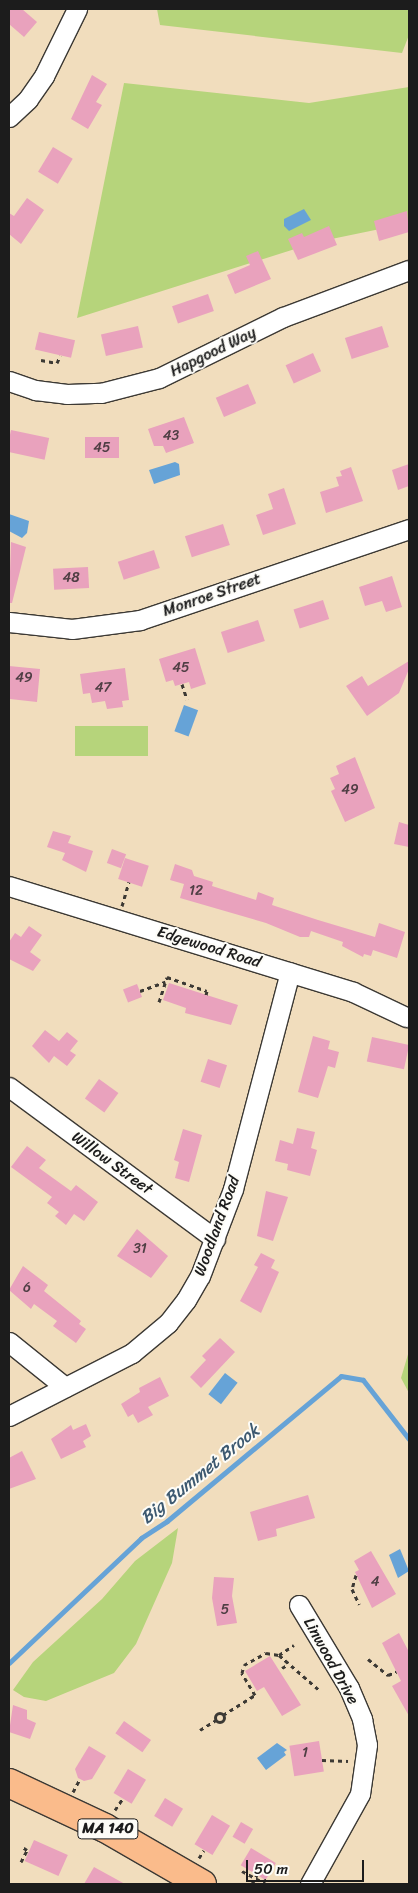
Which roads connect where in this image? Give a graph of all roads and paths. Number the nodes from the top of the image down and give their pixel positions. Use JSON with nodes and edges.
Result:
{"nodes":[{"id":1,"x":74,"y":10,"type":"edge"},
{"id":2,"x":9,"y":117,"type":"edge"},
{"id":3,"x":409,"y":270,"type":"edge"},
{"id":4,"x":60,"y":356,"type":"dead end"},
{"id":5,"x":41,"y":360,"type":"dead end"},
{"id":6,"x":9,"y":381,"type":"edge"},
{"id":7,"x":409,"y":529,"type":"edge"},
{"id":8,"x":9,"y":622,"type":"edge"},
{"id":9,"x":182,"y":684,"type":"dead end"},
{"id":10,"x":187,"y":699,"type":"dead end"},
{"id":11,"x":129,"y":882,"type":"dead end"},
{"id":12,"x":9,"y":886,"type":"edge"},
{"id":13,"x":118,"y":919,"type":"junction"},
{"id":14,"x":290,"y":972,"type":"junction"},
{"id":15,"x":165,"y":982,"type":"junction"},
{"id":16,"x":140,"y":990,"type":"dead end"},
{"id":17,"x":206,"y":995,"type":"dead end"},
{"id":18,"x":159,"y":1002,"type":"dead end"},
{"id":19,"x":406,"y":1017,"type":"dead end"},
{"id":20,"x":9,"y":1087,"type":"edge"},
{"id":21,"x":215,"y":1239,"type":"junction"},
{"id":22,"x":9,"y":1342,"type":"edge"},
{"id":23,"x":65,"y":1386,"type":"junction"},
{"id":24,"x":9,"y":1416,"type":"edge"},
{"id":25,"x":356,"y":1575,"type":"dead end"},
{"id":26,"x":359,"y":1604,"type":"dead end"},
{"id":27,"x":299,"y":1605,"type":"dead end"},
{"id":28,"x":294,"y":1645,"type":"dead end"},
{"id":29,"x":279,"y":1655,"type":"junction"},
{"id":30,"x":368,"y":1659,"type":"dead end"},
{"id":31,"x":289,"y":1664,"type":"junction"},
{"id":32,"x":282,"y":1668,"type":"dead end"},
{"id":33,"x":396,"y":1672,"type":"dead end"},
{"id":34,"x":318,"y":1688,"type":"dead end"},
{"id":35,"x":223,"y":1715,"type":"junction"},
{"id":36,"x":216,"y":1720,"type":"junction"},
{"id":37,"x":200,"y":1730,"type":"dead end"},
{"id":38,"x":322,"y":1760,"type":"dead end"},
{"id":39,"x":349,"y":1761,"type":"dead end"},
{"id":40,"x":80,"y":1779,"type":"dead end"},
{"id":41,"x":9,"y":1783,"type":"edge"},
{"id":42,"x":71,"y":1796,"type":"dead end"},
{"id":43,"x":123,"y":1798,"type":"dead end"},
{"id":44,"x":112,"y":1815,"type":"dead end"},
{"id":45,"x":24,"y":1848,"type":"dead end"},
{"id":46,"x":204,"y":1850,"type":"dead end"},
{"id":47,"x":21,"y":1862,"type":"dead end"},
{"id":48,"x":242,"y":1871,"type":"dead end"},
{"id":49,"x":199,"y":1873,"type":"edge"},
{"id":50,"x":256,"y":1877,"type":"junction"},
{"id":51,"x":268,"y":1878,"type":"dead end"},
{"id":52,"x":252,"y":1884,"type":"edge"},
{"id":53,"x":310,"y":1884,"type":"edge"}],
"edges":[{"from":1,"to":2,"type":"street"},
{"from":3,"to":6,"type":"street","name":"Hapgood Way"},
{"from":4,"to":5,"type":"path"},
{"from":7,"to":8,"type":"street","name":"Monroe Street"},
{"from":9,"to":10,"type":"path"},
{"from":11,"to":13,"type":"path"},
{"from":12,"to":13,"type":"street","name":"Edgewood Road"},
{"from":13,"to":14,"type":"street","name":"Edgewood Road"},
{"from":14,"to":19,"type":"street","name":"Edgewood Road"},
{"from":14,"to":21,"type":"street","name":"Woodland Road"},
{"from":15,"to":16,"type":"path"},
{"from":15,"to":17,"type":"path"},
{"from":15,"to":18,"type":"path"},
{"from":20,"to":21,"type":"street","name":"Willow Street"},
{"from":21,"to":23,"type":"street","name":"Woodland Road"},
{"from":22,"to":23,"type":"street"},
{"from":23,"to":24,"type":"street","name":"Woodland Road"},
{"from":25,"to":26,"type":"path"},
{"from":27,"to":53,"type":"street","name":"Linwood Drive"},
{"from":28,"to":29,"type":"path"},
{"from":29,"to":31,"type":"path"},
{"from":29,"to":35,"type":"path"},
{"from":30,"to":33,"type":"path"},
{"from":31,"to":32,"type":"path"},
{"from":31,"to":34,"type":"path"},
{"from":35,"to":36,"type":"path"},
{"from":35,"to":36,"type":"path"},
{"from":36,"to":37,"type":"path"},
{"from":38,"to":39,"type":"path"},
{"from":40,"to":42,"type":"path"},
{"from":41,"to":49,"type":"main road","number":"MA 140"},
{"from":43,"to":44,"type":"path"},
{"from":45,"to":47,"type":"path"},
{"from":46,"to":49,"type":"path"},
{"from":48,"to":50,"type":"path"},
{"from":50,"to":51,"type":"path"},
{"from":50,"to":52,"type":"path"}]}
